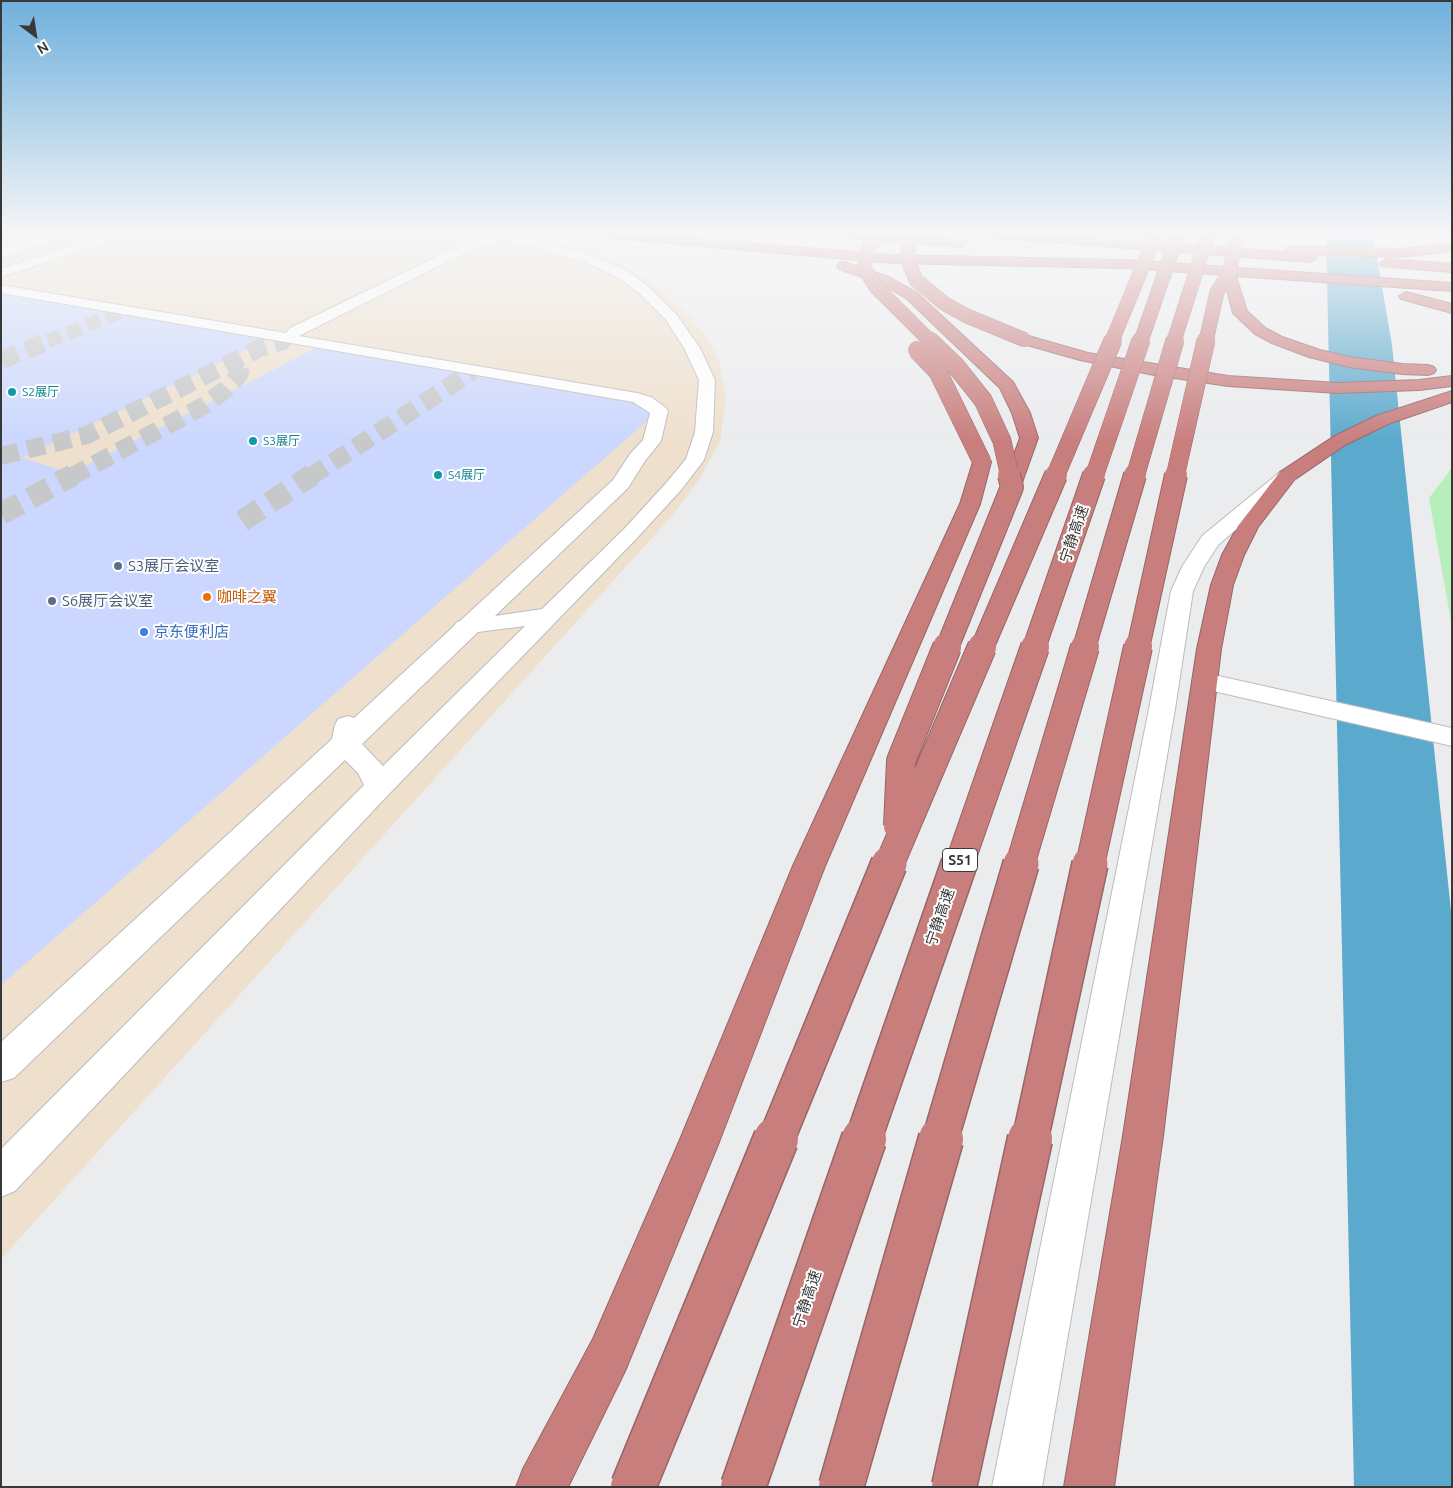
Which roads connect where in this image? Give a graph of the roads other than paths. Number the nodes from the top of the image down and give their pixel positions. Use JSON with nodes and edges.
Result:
{"nodes":[{"id":1,"x":79,"y":303,"type":"edge"},
{"id":2,"x":352,"y":303,"type":"edge"},
{"id":3,"x":657,"y":303,"type":"edge"},
{"id":4,"x":874,"y":303,"type":"edge"},
{"id":5,"x":891,"y":303,"type":"edge"},
{"id":6,"x":920,"y":303,"type":"edge"},
{"id":7,"x":944,"y":303,"type":"edge"},
{"id":8,"x":1128,"y":303,"type":"edge"},
{"id":9,"x":1154,"y":303,"type":"edge"},
{"id":10,"x":1188,"y":303,"type":"edge"},
{"id":11,"x":1214,"y":303,"type":"edge"},
{"id":12,"x":1237,"y":303,"type":"edge"},
{"id":13,"x":1432,"y":303,"type":"edge"},
{"id":14,"x":1452,"y":309,"type":"edge"},
{"id":15,"x":289,"y":339,"type":"junction"},
{"id":16,"x":1452,"y":369,"type":"edge"},
{"id":17,"x":1452,"y":381,"type":"edge"},
{"id":18,"x":1452,"y":396,"type":"edge"},
{"id":19,"x":1293,"y":472,"type":"junction"},
{"id":20,"x":1012,"y":487,"type":"junction"},
{"id":21,"x":550,"y":615,"type":"junction"},
{"id":22,"x":457,"y":629,"type":"junction"},
{"id":23,"x":1205,"y":682,"type":"junction"},
{"id":24,"x":347,"y":731,"type":"junction"},
{"id":25,"x":1451,"y":737,"type":"edge"},
{"id":26,"x":379,"y":787,"type":"junction"},
{"id":27,"x":897,"y":845,"type":"junction"},
{"id":28,"x":1,"y":1042,"type":"edge"},
{"id":29,"x":1,"y":1066,"type":"edge"},
{"id":30,"x":1,"y":1177,"type":"edge"},
{"id":31,"x":542,"y":1487,"type":"edge"},
{"id":32,"x":633,"y":1487,"type":"edge"},
{"id":33,"x":743,"y":1487,"type":"edge"},
{"id":34,"x":841,"y":1487,"type":"edge"},
{"id":35,"x":954,"y":1487,"type":"edge"},
{"id":36,"x":1017,"y":1487,"type":"edge"},
{"id":37,"x":1088,"y":1487,"type":"edge"}],
"edges":[{"from":1,"to":15,"type":"street"},
{"from":2,"to":15,"type":"street"},
{"from":3,"to":21,"type":"street"},
{"from":4,"to":31,"type":"highway","bridge":true},
{"from":5,"to":20,"type":"highway","bridge":true},
{"from":6,"to":20,"type":"highway"},
{"from":7,"to":17,"type":"highway","bridge":true},
{"from":8,"to":27,"type":"highway","bridge":true},
{"from":9,"to":33,"type":"highway","name":"宁静高速","number":"S51","bridge":true},
{"from":10,"to":34,"type":"highway","bridge":true},
{"from":11,"to":35,"type":"highway","bridge":true},
{"from":12,"to":16,"type":"highway"},
{"from":13,"to":14,"type":"highway"},
{"from":15,"to":22,"type":"street"},
{"from":18,"to":19,"type":"highway"},
{"from":19,"to":23,"type":"highway"},
{"from":19,"to":36,"type":"street"},
{"from":20,"to":27,"type":"highway","bridge":true},
{"from":21,"to":22,"type":"street"},
{"from":21,"to":26,"type":"street"},
{"from":22,"to":24,"type":"street"},
{"from":23,"to":25,"type":"street"},
{"from":23,"to":37,"type":"highway"},
{"from":24,"to":26,"type":"street"},
{"from":24,"to":28,"type":"street"},
{"from":24,"to":29,"type":"street"},
{"from":26,"to":30,"type":"street"},
{"from":27,"to":32,"type":"highway","bridge":true}]}
